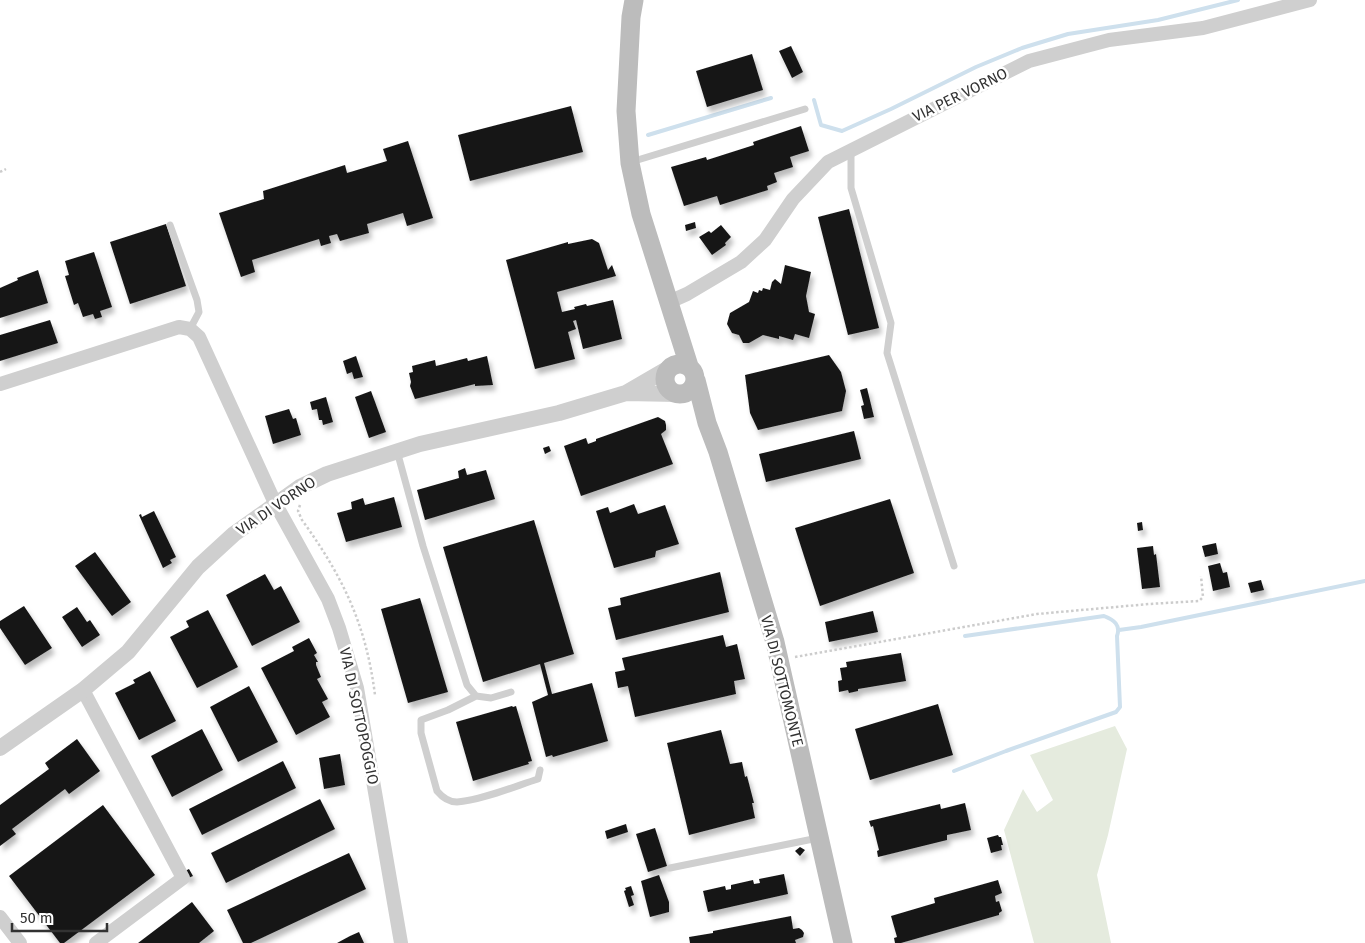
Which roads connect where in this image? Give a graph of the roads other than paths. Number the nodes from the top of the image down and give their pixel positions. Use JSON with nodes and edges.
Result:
{"nodes":[{"id":1,"x":634,"y":0,"type":"edge"},
{"id":2,"x":1310,"y":0,"type":"edge"},
{"id":3,"x":805,"y":109,"type":"dead end"},
{"id":4,"x":851,"y":150,"type":"junction"},
{"id":5,"x":630,"y":162,"type":"junction"},
{"id":6,"x":170,"y":225,"type":"dead end"},
{"id":7,"x":671,"y":308,"type":"junction"},
{"id":8,"x":190,"y":329,"type":"junction"},
{"id":9,"x":669,"y":368,"type":"junction"},
{"id":10,"x":692,"y":373,"type":"junction"},
{"id":11,"x":0,"y":384,"type":"edge"},
{"id":12,"x":626,"y":393,"type":"junction"},
{"id":13,"x":677,"y":394,"type":"junction"},
{"id":14,"x":707,"y":423,"type":"junction"},
{"id":15,"x":397,"y":451,"type":"junction"},
{"id":16,"x":275,"y":503,"type":"junction"},
{"id":17,"x":954,"y":566,"type":"dead end"},
{"id":18,"x":83,"y":690,"type":"junction"},
{"id":19,"x":511,"y":692,"type":"dead end"},
{"id":20,"x":476,"y":696,"type":"junction"},
{"id":21,"x":0,"y":748,"type":"edge"},
{"id":22,"x":540,"y":770,"type":"dead end"},
{"id":23,"x":818,"y":838,"type":"junction"},
{"id":24,"x":670,"y":868,"type":"dead end"},
{"id":25,"x":0,"y":917,"type":"edge"},
{"id":26,"x":20,"y":943,"type":"edge"},
{"id":27,"x":96,"y":943,"type":"edge"},
{"id":28,"x":401,"y":943,"type":"edge"},
{"id":29,"x":843,"y":943,"type":"edge"}],
"edges":[{"from":1,"to":5,"type":"main road","name":"VIA DI SOTTOMONTE"},
{"from":2,"to":4,"type":"street","name":"VIA PER VORNO"},
{"from":3,"to":5,"type":"lane"},
{"from":4,"to":7,"type":"street","name":"VIA PER VORNO"},
{"from":4,"to":17,"type":"lane"},
{"from":5,"to":7,"type":"main road","name":"VIA DI SOTTOMONTE"},
{"from":6,"to":8,"type":"lane"},
{"from":7,"to":9,"type":"main road","name":"VIA DI SOTTOMONTE"},
{"from":7,"to":10,"type":"main road","name":"VIA DI SOTTOMONTE"},
{"from":8,"to":11,"type":"street"},
{"from":8,"to":16,"type":"street","name":"VIA DI SOTTOPOGGIO"},
{"from":9,"to":10,"type":"main road"},
{"from":9,"to":12,"type":"street","name":"VIA DI VORNO"},
{"from":9,"to":13,"type":"main road","name":"VIA DI SOTTOMONTE"},
{"from":10,"to":13,"type":"main road"},
{"from":10,"to":14,"type":"main road","name":"VIA DI SOTTOMONTE"},
{"from":12,"to":13,"type":"street","name":"VIA DI VORNO"},
{"from":12,"to":15,"type":"street","name":"VIA DI VORNO"},
{"from":13,"to":14,"type":"main road","name":"VIA DI SOTTOMONTE"},
{"from":14,"to":23,"type":"main road","name":"VIA DI SOTTOMONTE"},
{"from":15,"to":16,"type":"street","name":"VIA DI VORNO"},
{"from":15,"to":20,"type":"lane"},
{"from":16,"to":18,"type":"street","name":"VIA DI VORNO"},
{"from":16,"to":28,"type":"street","name":"VIA DI SOTTOPOGGIO"},
{"from":18,"to":21,"type":"street","name":"VIA DI VORNO"},
{"from":18,"to":27,"type":"street"},
{"from":19,"to":20,"type":"lane"},
{"from":20,"to":22,"type":"lane"},
{"from":23,"to":24,"type":"lane"},
{"from":23,"to":29,"type":"main road","name":"VIA DI SOTTOMONTE"},
{"from":25,"to":26,"type":"street"}]}
